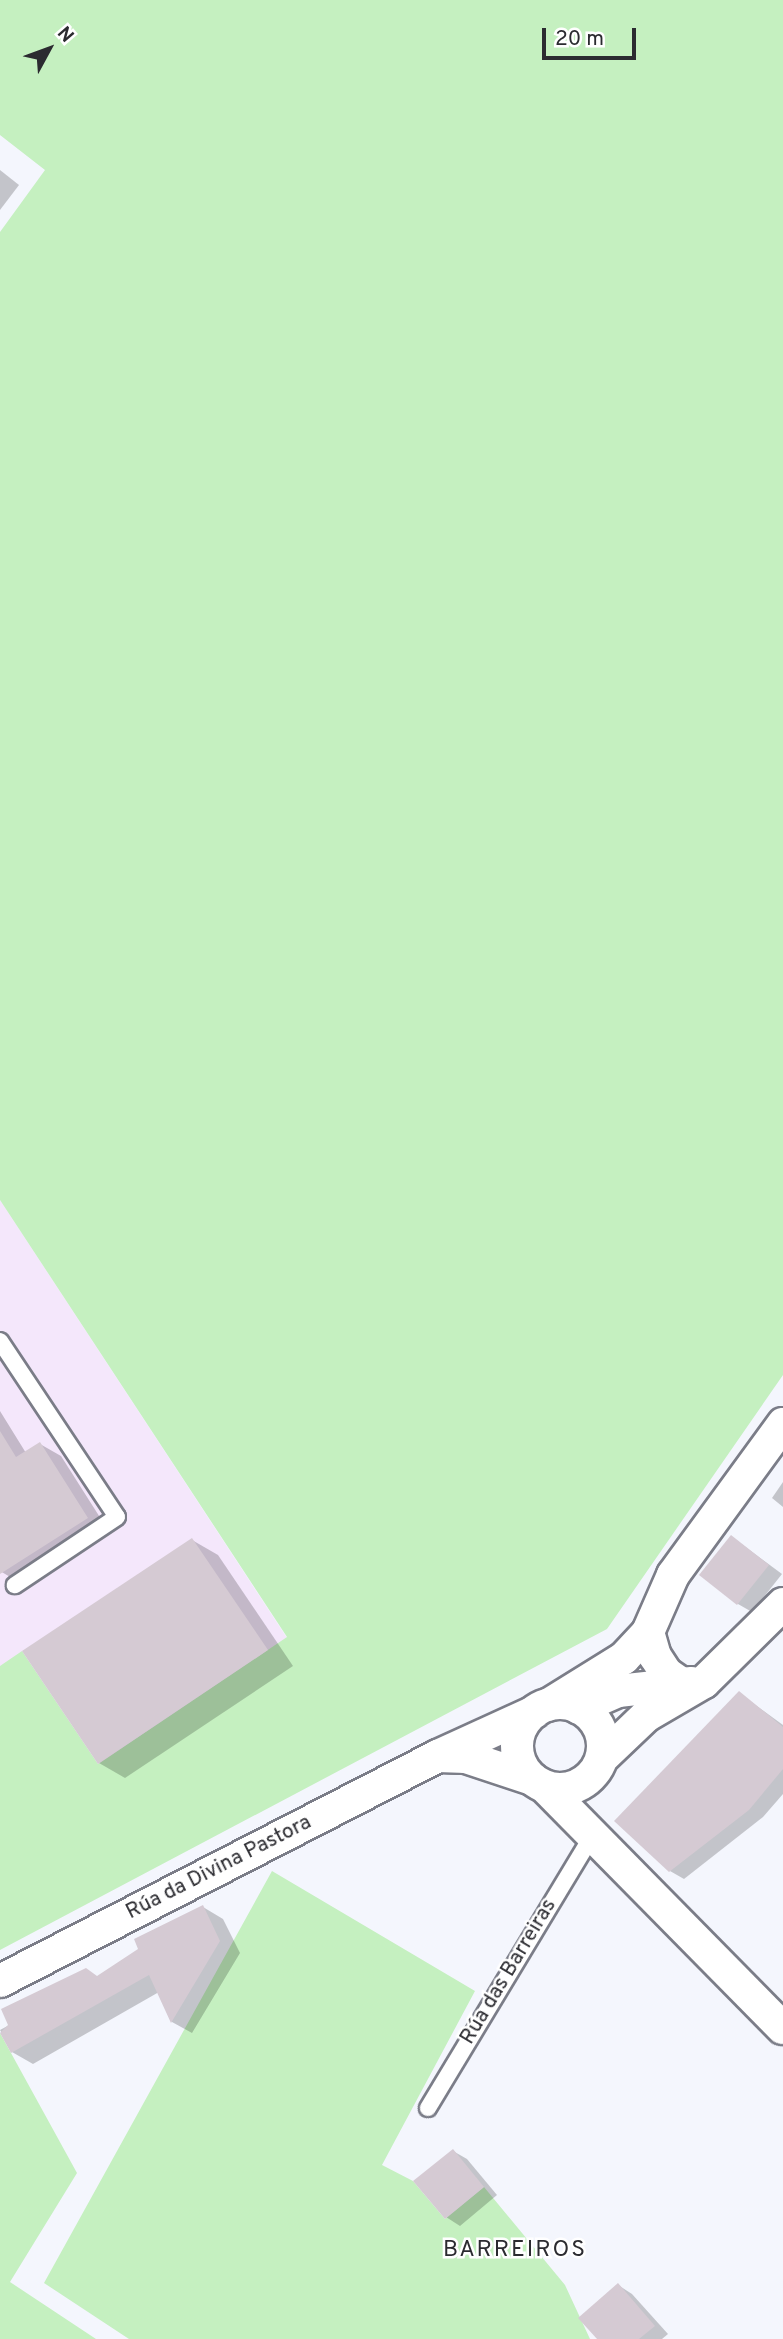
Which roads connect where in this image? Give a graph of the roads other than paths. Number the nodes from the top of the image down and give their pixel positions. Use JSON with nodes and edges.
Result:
{"nodes":[{"id":1,"x":0,"y":1341,"type":"edge"},
{"id":2,"x":783,"y":1424,"type":"edge"},
{"id":3,"x":15,"y":1585,"type":"dead end"},
{"id":4,"x":783,"y":1604,"type":"edge"},
{"id":5,"x":648,"y":1632,"type":"junction"},
{"id":6,"x":693,"y":1683,"type":"junction"},
{"id":7,"x":554,"y":1708,"type":"junction"},
{"id":8,"x":438,"y":1756,"type":"junction"},
{"id":9,"x":593,"y":1770,"type":"junction"},
{"id":10,"x":538,"y":1782,"type":"junction"},
{"id":11,"x":592,"y":1838,"type":"junction"},
{"id":12,"x":0,"y":1981,"type":"edge"},
{"id":13,"x":783,"y":2028,"type":"edge"},
{"id":14,"x":428,"y":2108,"type":"dead end"}],
"edges":[{"from":1,"to":3,"type":"lane"},
{"from":2,"to":5,"type":"street"},
{"from":4,"to":6,"type":"street"},
{"from":5,"to":6,"type":"street"},
{"from":5,"to":7,"type":"street"},
{"from":6,"to":7,"type":"street"},
{"from":6,"to":9,"type":"street"},
{"from":7,"to":8,"type":"street","name":"Rúa da Divina Pastora"},
{"from":7,"to":9,"type":"street"},
{"from":7,"to":10,"type":"street"},
{"from":8,"to":10,"type":"street"},
{"from":8,"to":12,"type":"street","name":"Rúa da Divina Pastora"},
{"from":9,"to":10,"type":"street"},
{"from":9,"to":11,"type":"street"},
{"from":10,"to":11,"type":"street"},
{"from":11,"to":13,"type":"street"},
{"from":11,"to":14,"type":"lane","name":"Rúa das Barreiras"}]}
